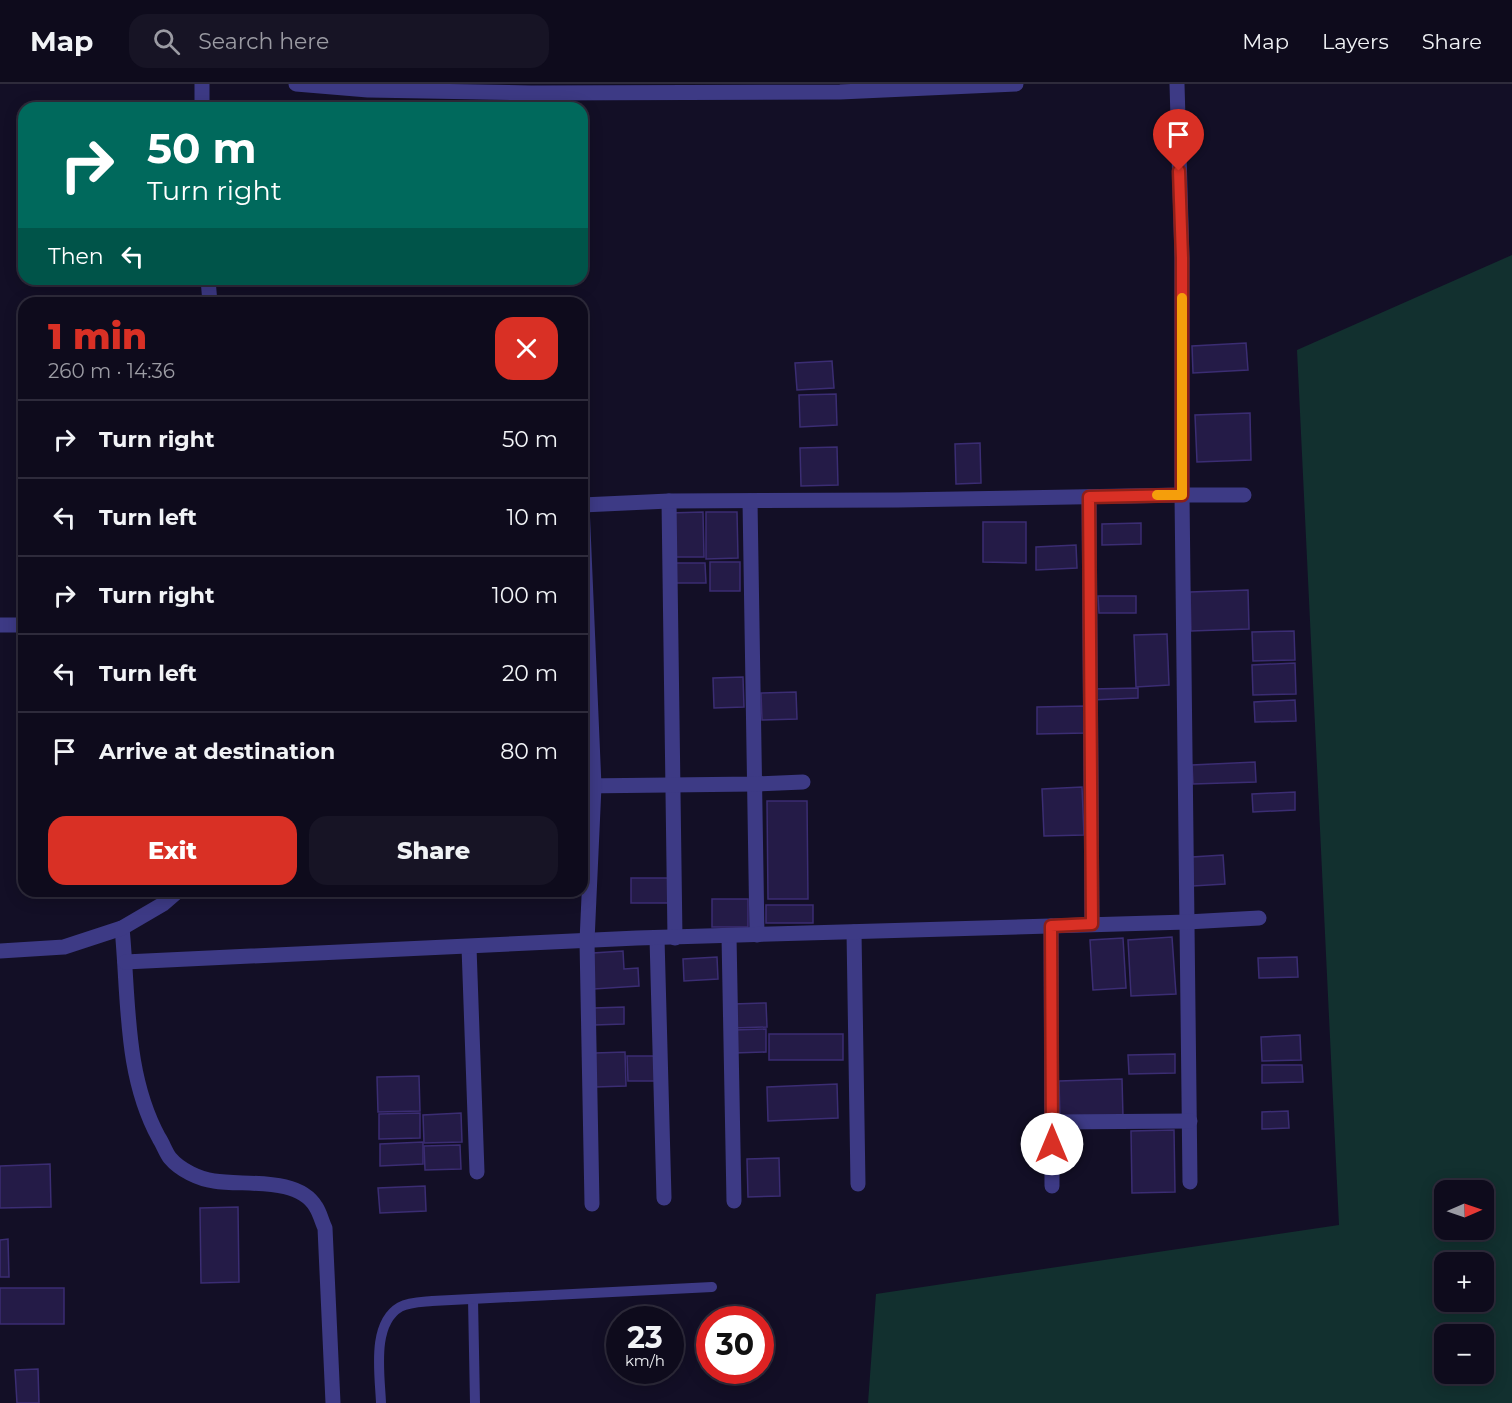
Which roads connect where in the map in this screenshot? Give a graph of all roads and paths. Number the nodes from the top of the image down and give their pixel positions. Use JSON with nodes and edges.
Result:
{"nodes":[{"id":1,"x":202,"y":84,"type":"edge"},
{"id":2,"x":296,"y":84,"type":"edge"},
{"id":3,"x":1016,"y":84,"type":"edge"},
{"id":4,"x":1177,"y":84,"type":"edge"},
{"id":5,"x":952,"y":86,"type":"edge"},
{"id":6,"x":730,"y":88,"type":"edge"},
{"id":7,"x":839,"y":88,"type":"edge"},
{"id":8,"x":202,"y":102,"type":"edge"},
{"id":9,"x":1182,"y":495,"type":"junction"},
{"id":10,"x":1244,"y":495,"type":"dead end"},
{"id":11,"x":1089,"y":497,"type":"junction"},
{"id":12,"x":669,"y":501,"type":"junction"},
{"id":13,"x":750,"y":501,"type":"junction"},
{"id":14,"x":588,"y":505,"type":"edge"},
{"id":15,"x":0,"y":625,"type":"edge"},
{"id":16,"x":18,"y":625,"type":"edge"},
{"id":17,"x":803,"y":782,"type":"dead end"},
{"id":18,"x":755,"y":784,"type":"junction"},
{"id":19,"x":672,"y":785,"type":"junction"},
{"id":20,"x":588,"y":786,"type":"edge"},
{"id":21,"x":171,"y":897,"type":"edge"},
{"id":22,"x":1259,"y":918,"type":"dead end"},
{"id":23,"x":1187,"y":922,"type":"junction"},
{"id":24,"x":1092,"y":924,"type":"junction"},
{"id":25,"x":1051,"y":926,"type":"junction"},
{"id":26,"x":122,"y":928,"type":"junction"},
{"id":27,"x":854,"y":932,"type":"junction"},
{"id":28,"x":729,"y":936,"type":"junction"},
{"id":29,"x":757,"y":936,"type":"junction"},
{"id":30,"x":657,"y":938,"type":"junction"},
{"id":31,"x":675,"y":938,"type":"junction"},
{"id":32,"x":588,"y":941,"type":"junction"},
{"id":33,"x":469,"y":947,"type":"junction"},
{"id":34,"x":0,"y":951,"type":"edge"},
{"id":35,"x":125,"y":962,"type":"junction"},
{"id":36,"x":1190,"y":1120,"type":"junction"},
{"id":37,"x":1052,"y":1122,"type":"junction"},
{"id":38,"x":477,"y":1172,"type":"dead end"},
{"id":39,"x":1190,"y":1182,"type":"dead end"},
{"id":40,"x":858,"y":1184,"type":"dead end"},
{"id":41,"x":1052,"y":1186,"type":"dead end"},
{"id":42,"x":664,"y":1198,"type":"dead end"},
{"id":43,"x":734,"y":1201,"type":"dead end"},
{"id":44,"x":592,"y":1204,"type":"dead end"},
{"id":45,"x":712,"y":1287,"type":"dead end"},
{"id":46,"x":473,"y":1299,"type":"junction"},
{"id":47,"x":333,"y":1403,"type":"edge"},
{"id":48,"x":381,"y":1403,"type":"edge"},
{"id":49,"x":475,"y":1403,"type":"edge"}],
"edges":[{"from":1,"to":8,"type":"street"},
{"from":2,"to":6,"type":"street"},
{"from":3,"to":5,"type":"street"},
{"from":4,"to":9,"type":"street"},
{"from":5,"to":7,"type":"street"},
{"from":6,"to":7,"type":"street"},
{"from":9,"to":10,"type":"street"},
{"from":9,"to":11,"type":"street"},
{"from":9,"to":23,"type":"street"},
{"from":11,"to":13,"type":"street"},
{"from":11,"to":24,"type":"street"},
{"from":12,"to":13,"type":"street"},
{"from":12,"to":14,"type":"street"},
{"from":12,"to":19,"type":"street"},
{"from":13,"to":18,"type":"street"},
{"from":15,"to":16,"type":"street"},
{"from":17,"to":18,"type":"street"},
{"from":18,"to":19,"type":"street"},
{"from":18,"to":29,"type":"street"},
{"from":19,"to":20,"type":"street"},
{"from":19,"to":31,"type":"street"},
{"from":20,"to":32,"type":"street"},
{"from":21,"to":26,"type":"street"},
{"from":22,"to":23,"type":"street"},
{"from":23,"to":24,"type":"street"},
{"from":23,"to":36,"type":"street"},
{"from":24,"to":25,"type":"street"},
{"from":25,"to":27,"type":"street"},
{"from":25,"to":37,"type":"street"},
{"from":26,"to":34,"type":"street"},
{"from":26,"to":35,"type":"street"},
{"from":27,"to":29,"type":"street"},
{"from":27,"to":40,"type":"street"},
{"from":28,"to":29,"type":"street"},
{"from":28,"to":31,"type":"street"},
{"from":28,"to":43,"type":"street"},
{"from":30,"to":31,"type":"street"},
{"from":30,"to":32,"type":"street"},
{"from":30,"to":42,"type":"street"},
{"from":32,"to":33,"type":"street"},
{"from":32,"to":44,"type":"street"},
{"from":33,"to":35,"type":"street"},
{"from":33,"to":38,"type":"street"},
{"from":35,"to":47,"type":"street"},
{"from":36,"to":37,"type":"street"},
{"from":36,"to":39,"type":"street"},
{"from":37,"to":41,"type":"street"},
{"from":45,"to":46,"type":"lane"},
{"from":46,"to":48,"type":"lane"},
{"from":46,"to":49,"type":"lane"}]}
